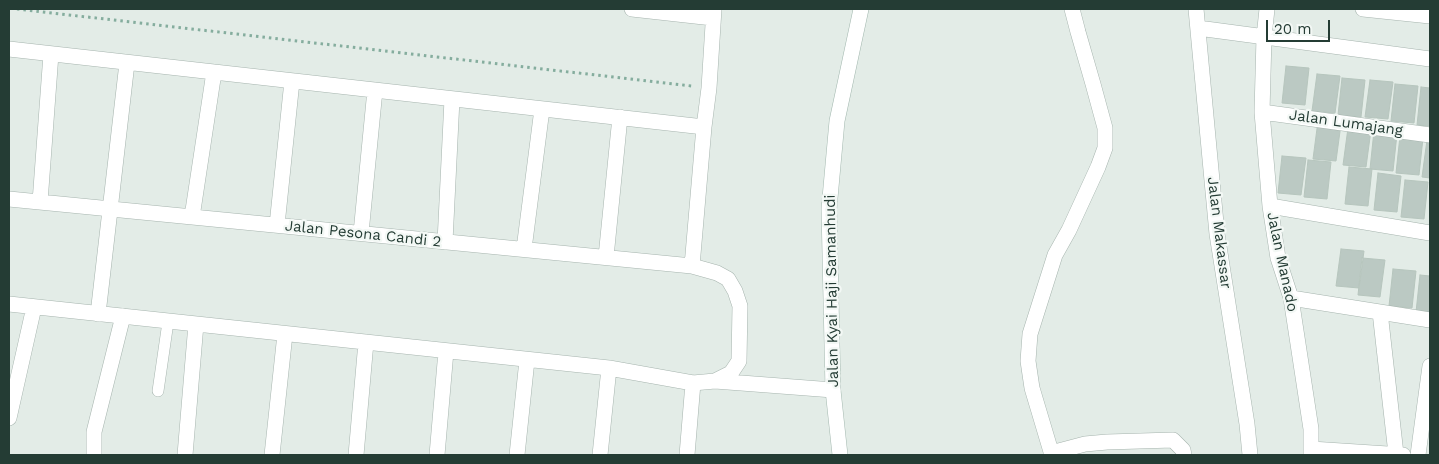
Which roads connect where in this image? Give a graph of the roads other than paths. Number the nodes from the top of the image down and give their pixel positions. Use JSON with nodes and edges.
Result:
{"nodes":[{"id":1,"x":632,"y":9,"type":"edge"},
{"id":2,"x":861,"y":9,"type":"edge"},
{"id":3,"x":1072,"y":9,"type":"edge"},
{"id":4,"x":1196,"y":9,"type":"edge"},
{"id":5,"x":1267,"y":9,"type":"edge"},
{"id":6,"x":1363,"y":9,"type":"edge"},
{"id":7,"x":714,"y":13,"type":"edge"},
{"id":8,"x":1430,"y":16,"type":"edge"},
{"id":9,"x":1198,"y":28,"type":"junction"},
{"id":10,"x":1264,"y":37,"type":"junction"},
{"id":11,"x":9,"y":49,"type":"edge"},
{"id":12,"x":51,"y":54,"type":"junction"},
{"id":13,"x":1430,"y":59,"type":"edge"},
{"id":14,"x":128,"y":63,"type":"junction"},
{"id":15,"x":214,"y":72,"type":"junction"},
{"id":16,"x":292,"y":81,"type":"junction"},
{"id":17,"x":375,"y":90,"type":"junction"},
{"id":18,"x":452,"y":99,"type":"junction"},
{"id":19,"x":542,"y":109,"type":"junction"},
{"id":20,"x":1262,"y":112,"type":"junction"},
{"id":21,"x":620,"y":118,"type":"junction"},
{"id":22,"x":704,"y":127,"type":"junction"},
{"id":23,"x":1430,"y":135,"type":"edge"},
{"id":24,"x":9,"y":199,"type":"edge"},
{"id":25,"x":40,"y":202,"type":"junction"},
{"id":26,"x":1270,"y":206,"type":"junction"},
{"id":27,"x":111,"y":209,"type":"junction"},
{"id":28,"x":192,"y":217,"type":"junction"},
{"id":29,"x":278,"y":225,"type":"junction"},
{"id":30,"x":1430,"y":233,"type":"edge"},
{"id":31,"x":361,"y":234,"type":"junction"},
{"id":32,"x":445,"y":242,"type":"junction"},
{"id":33,"x":524,"y":249,"type":"junction"},
{"id":34,"x":606,"y":257,"type":"junction"},
{"id":35,"x":692,"y":266,"type":"junction"},
{"id":36,"x":1291,"y":298,"type":"junction"},
{"id":37,"x":9,"y":304,"type":"edge"},
{"id":38,"x":34,"y":307,"type":"junction"},
{"id":39,"x":1380,"y":312,"type":"junction"},
{"id":40,"x":98,"y":314,"type":"junction"},
{"id":41,"x":123,"y":316,"type":"junction"},
{"id":42,"x":1430,"y":320,"type":"edge"},
{"id":43,"x":168,"y":322,"type":"junction"},
{"id":44,"x":196,"y":324,"type":"junction"},
{"id":45,"x":285,"y":334,"type":"junction"},
{"id":46,"x":366,"y":342,"type":"junction"},
{"id":47,"x":446,"y":351,"type":"junction"},
{"id":48,"x":527,"y":360,"type":"junction"},
{"id":49,"x":1430,"y":366,"type":"edge"},
{"id":50,"x":609,"y":368,"type":"junction"},
{"id":51,"x":715,"y":381,"type":"junction"},
{"id":52,"x":694,"y":383,"type":"junction"},
{"id":53,"x":833,"y":390,"type":"junction"},
{"id":54,"x":158,"y":391,"type":"dead end"},
{"id":55,"x":9,"y":418,"type":"edge"},
{"id":56,"x":1311,"y":452,"type":"edge"},
{"id":57,"x":1051,"y":454,"type":"edge"},
{"id":58,"x":94,"y":455,"type":"edge"},
{"id":59,"x":184,"y":455,"type":"edge"},
{"id":60,"x":272,"y":455,"type":"edge"},
{"id":61,"x":356,"y":455,"type":"edge"},
{"id":62,"x":437,"y":455,"type":"edge"},
{"id":63,"x":517,"y":455,"type":"edge"},
{"id":64,"x":600,"y":455,"type":"edge"},
{"id":65,"x":687,"y":455,"type":"edge"},
{"id":66,"x":840,"y":455,"type":"edge"},
{"id":67,"x":1184,"y":455,"type":"edge"},
{"id":68,"x":1250,"y":455,"type":"edge"},
{"id":69,"x":1400,"y":455,"type":"edge"},
{"id":70,"x":1418,"y":455,"type":"edge"}],
"edges":[{"from":1,"to":7,"type":"street"},
{"from":2,"to":53,"type":"street","name":"Jalan Kyai Haji Samanhudi"},
{"from":3,"to":57,"type":"street"},
{"from":4,"to":9,"type":"street","name":"Jalan Makassar"},
{"from":5,"to":10,"type":"street","name":"Jalan Manado"},
{"from":6,"to":8,"type":"street"},
{"from":7,"to":22,"type":"street"},
{"from":9,"to":10,"type":"street"},
{"from":9,"to":68,"type":"street","name":"Jalan Makassar"},
{"from":10,"to":13,"type":"street"},
{"from":10,"to":20,"type":"street","name":"Jalan Manado"},
{"from":11,"to":12,"type":"street"},
{"from":12,"to":14,"type":"street"},
{"from":12,"to":25,"type":"street"},
{"from":14,"to":15,"type":"street"},
{"from":14,"to":27,"type":"street"},
{"from":15,"to":16,"type":"street"},
{"from":15,"to":28,"type":"street"},
{"from":16,"to":17,"type":"street"},
{"from":16,"to":29,"type":"street"},
{"from":17,"to":18,"type":"street"},
{"from":17,"to":31,"type":"street"},
{"from":18,"to":19,"type":"street"},
{"from":18,"to":32,"type":"street"},
{"from":19,"to":21,"type":"street"},
{"from":19,"to":33,"type":"street"},
{"from":20,"to":23,"type":"street","name":"Jalan Lumajang"},
{"from":20,"to":26,"type":"street","name":"Jalan Manado"},
{"from":21,"to":22,"type":"street"},
{"from":21,"to":34,"type":"street"},
{"from":22,"to":35,"type":"street"},
{"from":24,"to":25,"type":"street","name":"Jalan Pesona Candi 2"},
{"from":25,"to":27,"type":"street","name":"Jalan Pesona Candi 2"},
{"from":26,"to":30,"type":"street"},
{"from":26,"to":36,"type":"street","name":"Jalan Manado"},
{"from":27,"to":28,"type":"street","name":"Jalan Pesona Candi 2"},
{"from":27,"to":40,"type":"street"},
{"from":28,"to":29,"type":"street","name":"Jalan Pesona Candi 2"},
{"from":29,"to":31,"type":"street","name":"Jalan Pesona Candi 2"},
{"from":31,"to":32,"type":"street","name":"Jalan Pesona Candi 2"},
{"from":32,"to":33,"type":"street","name":"Jalan Pesona Candi 2"},
{"from":33,"to":34,"type":"street","name":"Jalan Pesona Candi 2"},
{"from":34,"to":35,"type":"street","name":"Jalan Pesona Candi 2"},
{"from":35,"to":51,"type":"street","name":"Jalan Pesona Candi 2"},
{"from":36,"to":39,"type":"street"},
{"from":36,"to":56,"type":"street","name":"Jalan Manado"},
{"from":37,"to":38,"type":"street"},
{"from":38,"to":40,"type":"street"},
{"from":38,"to":55,"type":"street"},
{"from":39,"to":42,"type":"street"},
{"from":39,"to":69,"type":"street"},
{"from":40,"to":41,"type":"street"},
{"from":41,"to":43,"type":"street"},
{"from":41,"to":58,"type":"street"},
{"from":43,"to":44,"type":"street"},
{"from":43,"to":54,"type":"lane"},
{"from":44,"to":45,"type":"street"},
{"from":44,"to":59,"type":"street"},
{"from":45,"to":46,"type":"street"},
{"from":45,"to":60,"type":"street"},
{"from":46,"to":47,"type":"street"},
{"from":46,"to":61,"type":"street"},
{"from":47,"to":48,"type":"street"},
{"from":47,"to":62,"type":"street"},
{"from":48,"to":50,"type":"street"},
{"from":48,"to":63,"type":"street"},
{"from":49,"to":70,"type":"street"},
{"from":50,"to":52,"type":"street"},
{"from":50,"to":64,"type":"street"},
{"from":51,"to":52,"type":"street"},
{"from":51,"to":53,"type":"street"},
{"from":52,"to":65,"type":"street"},
{"from":53,"to":66,"type":"street","name":"Jalan Kyai Haji Samanhudi"},
{"from":56,"to":69,"type":"street"},
{"from":57,"to":67,"type":"street"}]}
